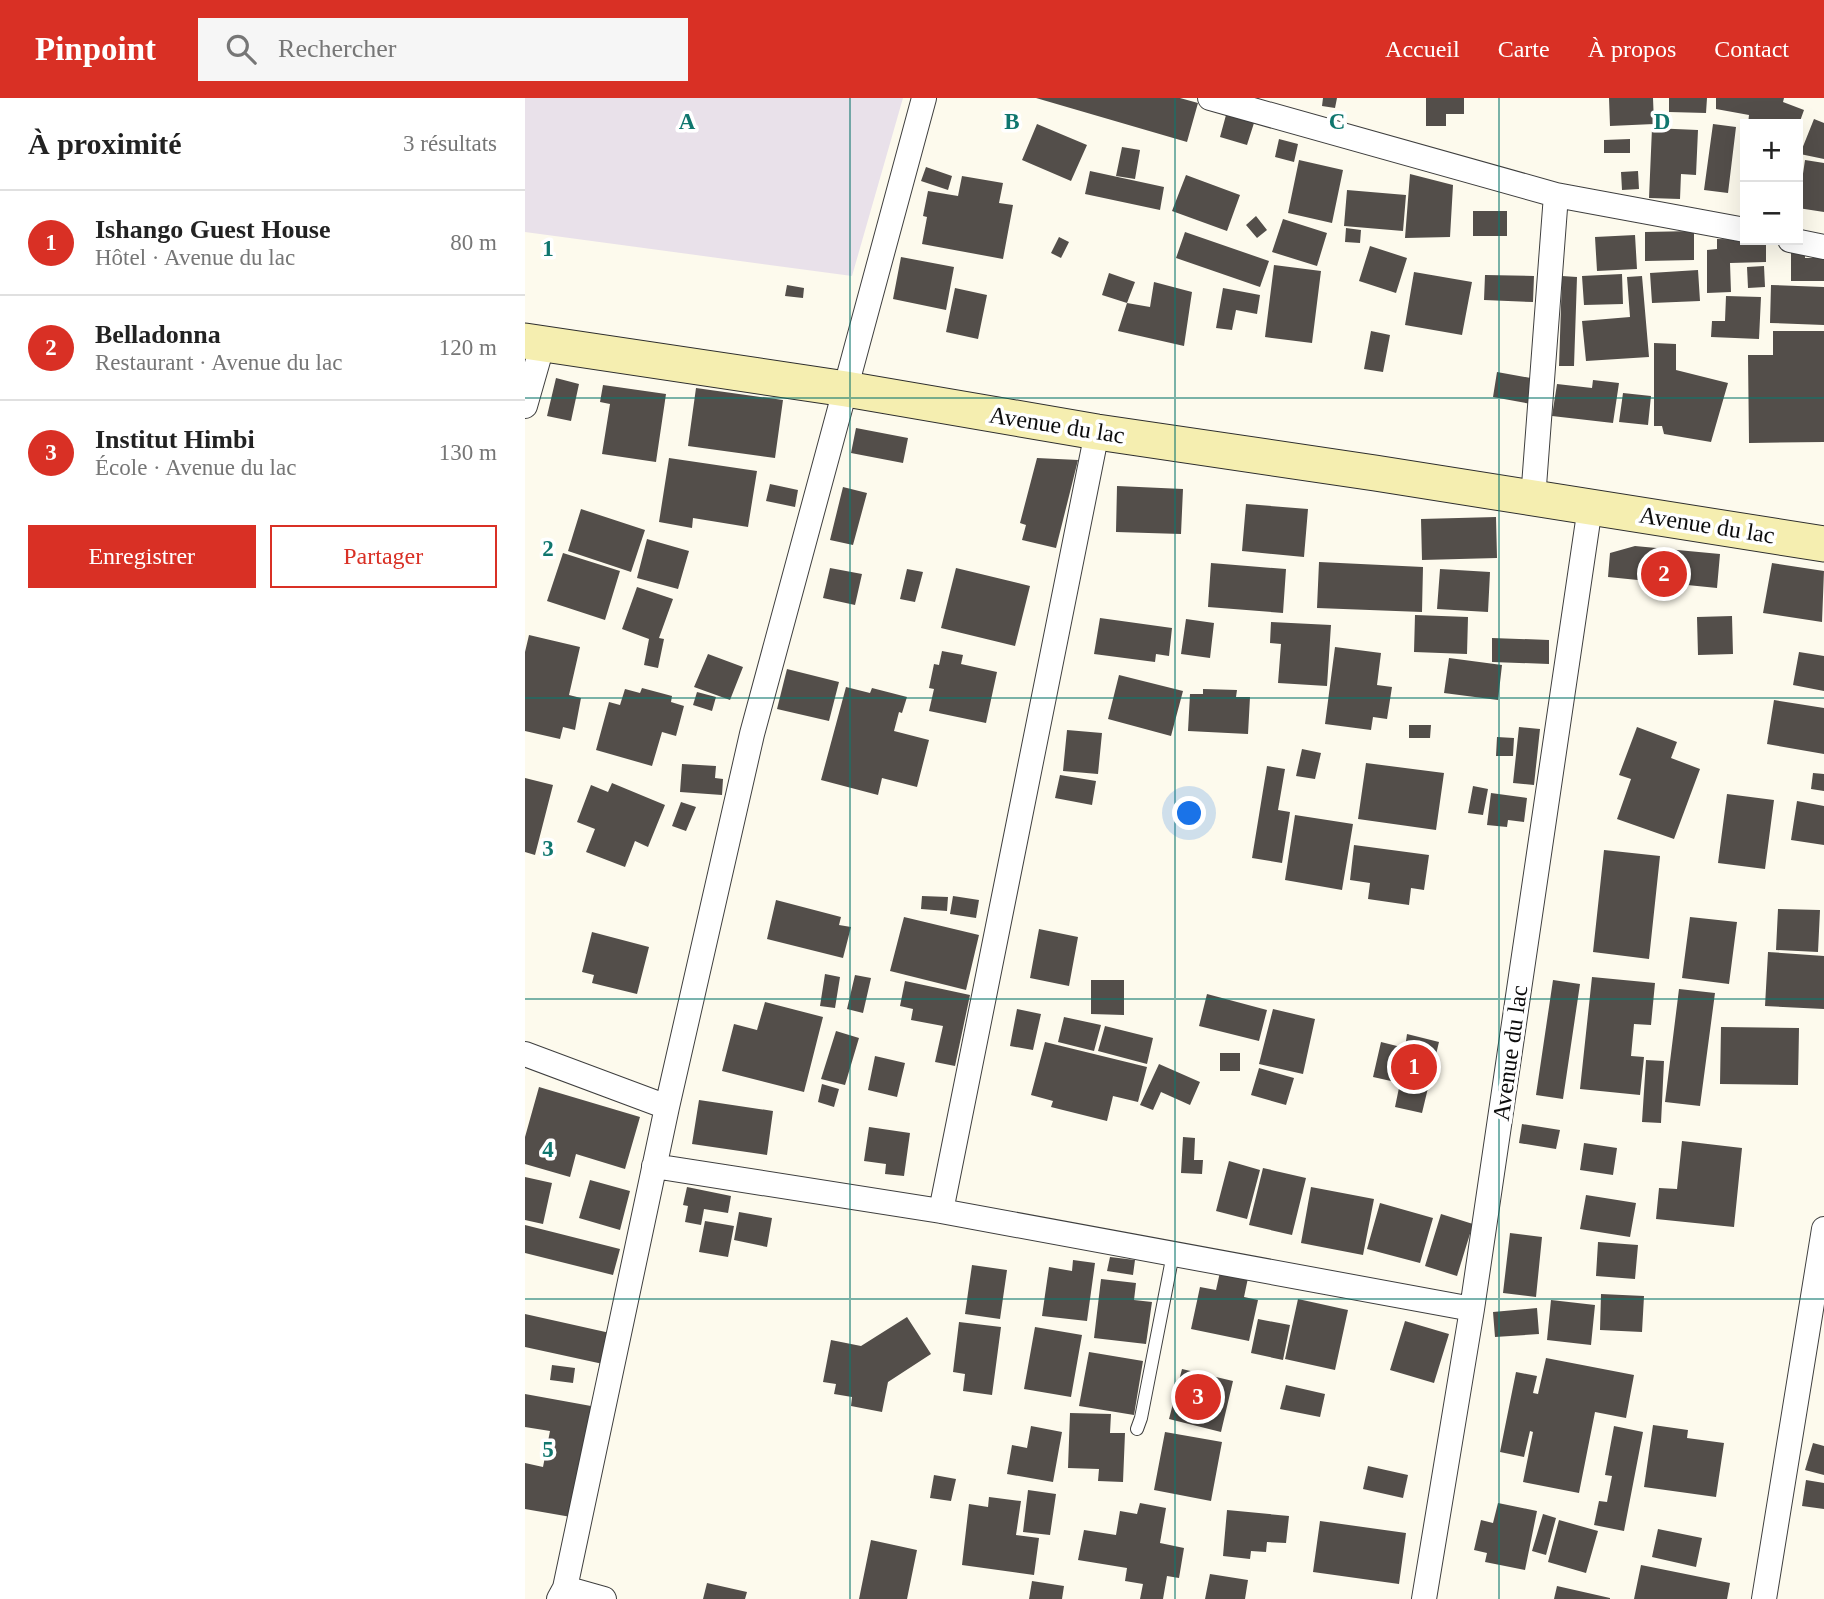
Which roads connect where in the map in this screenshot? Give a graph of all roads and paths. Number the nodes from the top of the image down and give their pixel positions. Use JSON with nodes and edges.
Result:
{"nodes":[{"id":1,"x":924,"y":98,"type":"edge"},
{"id":2,"x":1210,"y":98,"type":"edge"},
{"id":3,"x":1556,"y":195,"type":"junction"},
{"id":4,"x":1740,"y":229,"type":"edge"},
{"id":5,"x":1803,"y":243,"type":"edge"},
{"id":6,"x":1824,"y":247,"type":"edge"},
{"id":7,"x":534,"y":342,"type":"edge"},
{"id":8,"x":846,"y":390,"type":"junction"},
{"id":9,"x":525,"y":406,"type":"edge"},
{"id":10,"x":1097,"y":432,"type":"junction"},
{"id":11,"x":1533,"y":499,"type":"junction"},
{"id":12,"x":1590,"y":507,"type":"junction"},
{"id":13,"x":1824,"y":544,"type":"edge"},
{"id":14,"x":525,"y":1054,"type":"edge"},
{"id":15,"x":667,"y":1107,"type":"junction"},
{"id":16,"x":654,"y":1166,"type":"junction"},
{"id":17,"x":941,"y":1211,"type":"junction"},
{"id":18,"x":1824,"y":1229,"type":"edge"},
{"id":19,"x":1173,"y":1254,"type":"junction"},
{"id":20,"x":1472,"y":1309,"type":"junction"},
{"id":21,"x":1137,"y":1429,"type":"dead end"},
{"id":22,"x":562,"y":1594,"type":"edge"},
{"id":23,"x":604,"y":1599,"type":"edge"},
{"id":24,"x":1423,"y":1599,"type":"edge"},
{"id":25,"x":1764,"y":1599,"type":"edge"}],
"edges":[{"from":1,"to":8,"type":"street"},
{"from":2,"to":3,"type":"street"},
{"from":3,"to":4,"type":"street"},
{"from":3,"to":11,"type":"street"},
{"from":5,"to":6,"type":"street"},
{"from":7,"to":8,"type":"main road","name":"Avenue du lac"},
{"from":7,"to":9,"type":"street"},
{"from":8,"to":10,"type":"main road","name":"Avenue du lac"},
{"from":8,"to":15,"type":"street"},
{"from":10,"to":11,"type":"main road","name":"Avenue du lac"},
{"from":10,"to":17,"type":"street"},
{"from":11,"to":12,"type":"main road","name":"Avenue du lac"},
{"from":12,"to":13,"type":"main road","name":"Avenue du lac"},
{"from":12,"to":20,"type":"street","name":"Avenue du lac"},
{"from":14,"to":15,"type":"street"},
{"from":15,"to":16,"type":"street"},
{"from":16,"to":17,"type":"street"},
{"from":16,"to":22,"type":"street"},
{"from":17,"to":19,"type":"street"},
{"from":18,"to":25,"type":"street"},
{"from":19,"to":20,"type":"street"},
{"from":19,"to":21,"type":"lane"},
{"from":20,"to":24,"type":"street","name":"Avenue du lac"},
{"from":22,"to":23,"type":"street"}]}
